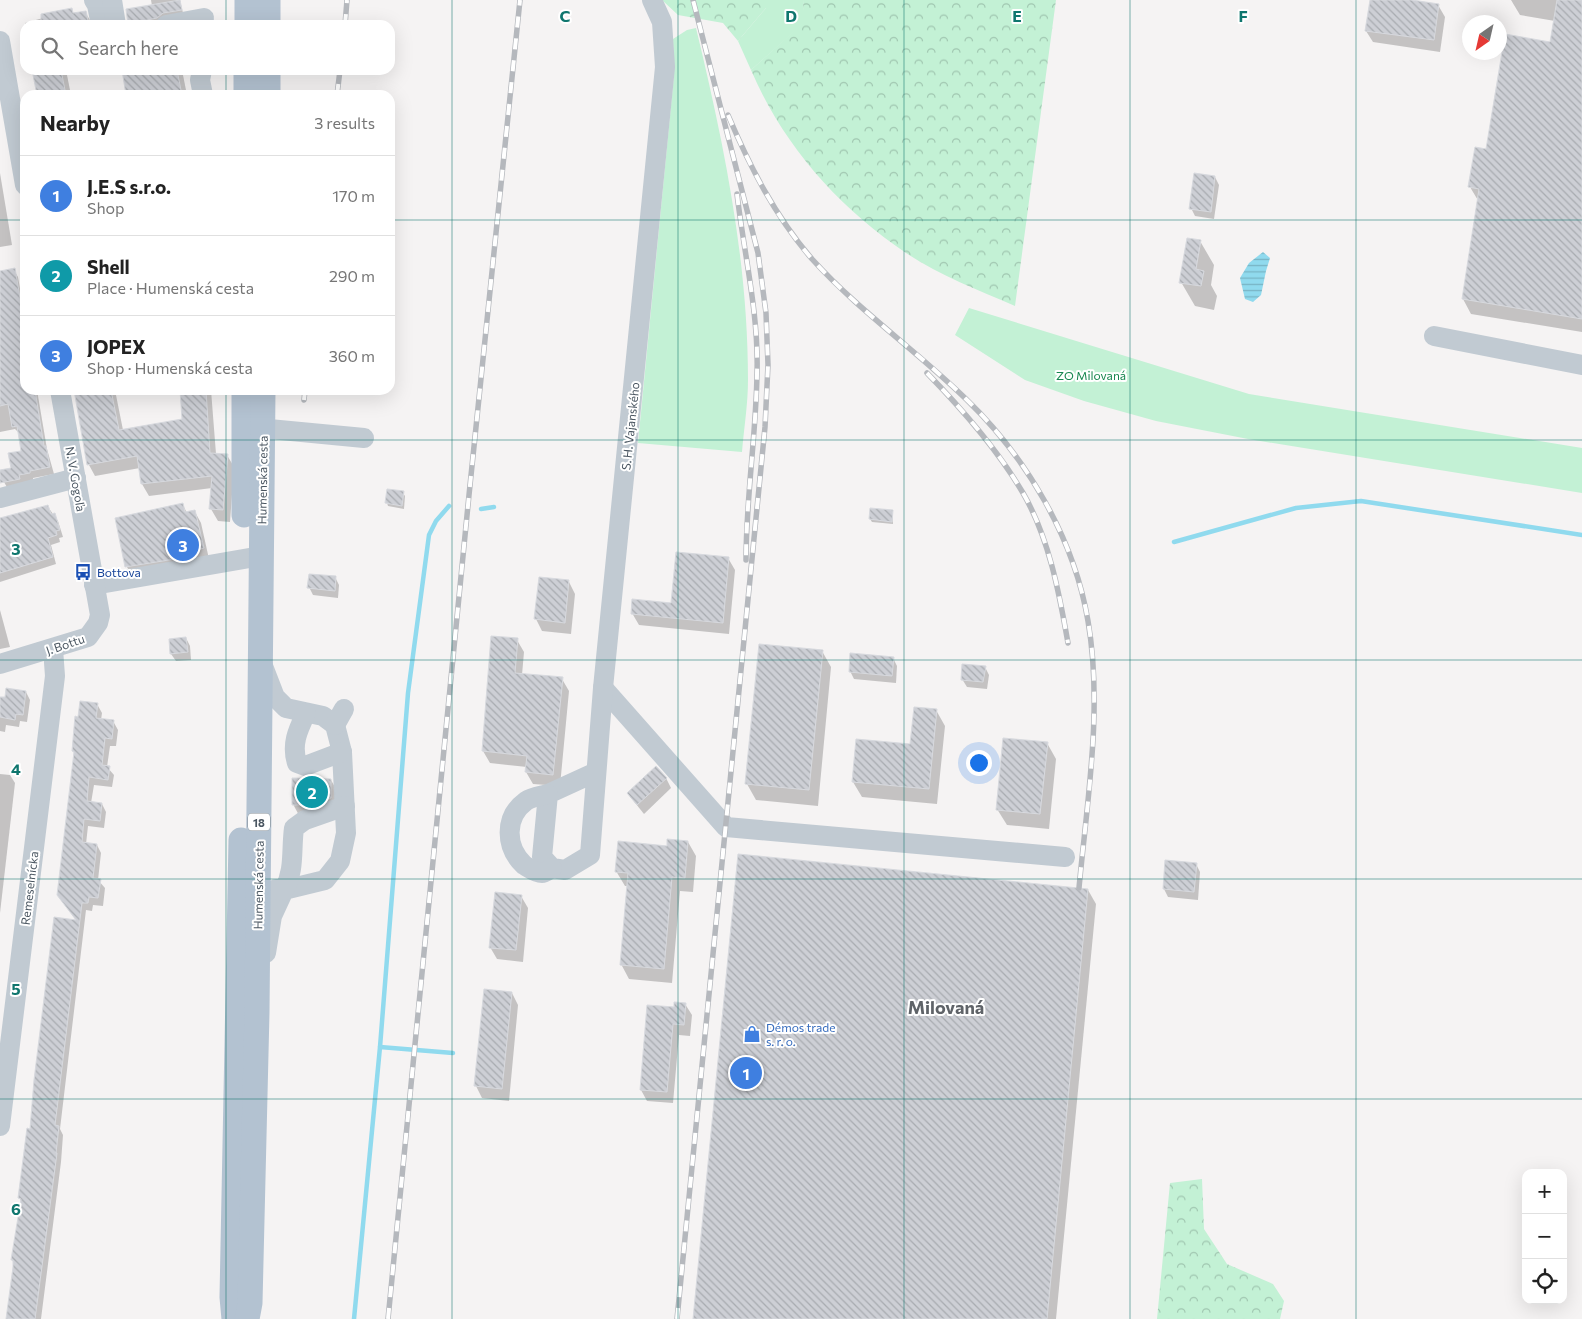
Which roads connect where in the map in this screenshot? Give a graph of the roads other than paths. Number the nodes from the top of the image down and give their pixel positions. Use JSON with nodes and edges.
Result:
{"nodes":[{"id":1,"x":94,"y":0,"type":"edge"},
{"id":2,"x":112,"y":0,"type":"edge"},
{"id":3,"x":239,"y":0,"type":"edge"},
{"id":4,"x":247,"y":0,"type":"edge"},
{"id":5,"x":268,"y":0,"type":"edge"},
{"id":6,"x":652,"y":0,"type":"edge"},
{"id":7,"x":203,"y":14,"type":"edge"},
{"id":8,"x":101,"y":20,"type":"edge"},
{"id":9,"x":115,"y":20,"type":"edge"},
{"id":10,"x":183,"y":20,"type":"edge"},
{"id":11,"x":244,"y":20,"type":"edge"},
{"id":12,"x":245,"y":20,"type":"edge"},
{"id":13,"x":268,"y":20,"type":"edge"},
{"id":14,"x":0,"y":41,"type":"edge"},
{"id":15,"x":201,"y":75,"type":"edge"},
{"id":16,"x":246,"y":75,"type":"edge"},
{"id":17,"x":268,"y":75,"type":"edge"},
{"id":18,"x":202,"y":90,"type":"edge"},
{"id":19,"x":246,"y":90,"type":"edge"},
{"id":20,"x":268,"y":90,"type":"edge"},
{"id":21,"x":20,"y":156,"type":"edge"},
{"id":22,"x":1434,"y":336,"type":"dead end"},
{"id":23,"x":1582,"y":365,"type":"edge"},
{"id":24,"x":61,"y":395,"type":"edge"},
{"id":25,"x":245,"y":395,"type":"edge"},
{"id":26,"x":262,"y":395,"type":"edge"},
{"id":27,"x":253,"y":428,"type":"junction"},
{"id":28,"x":364,"y":438,"type":"dead end"},
{"id":29,"x":76,"y":478,"type":"junction"},
{"id":30,"x":0,"y":498,"type":"edge"},
{"id":31,"x":252,"y":557,"type":"junction"},
{"id":32,"x":93,"y":576,"type":"junction"},
{"id":33,"x":53,"y":649,"type":"junction"},
{"id":34,"x":260,"y":659,"type":"junction"},
{"id":35,"x":0,"y":664,"type":"edge"},
{"id":36,"x":603,"y":688,"type":"junction"},
{"id":37,"x":306,"y":713,"type":"junction"},
{"id":38,"x":342,"y":752,"type":"junction"},
{"id":39,"x":596,"y":772,"type":"junction"},
{"id":40,"x":548,"y":794,"type":"junction"},
{"id":41,"x":345,"y":806,"type":"junction"},
{"id":42,"x":1065,"y":856,"type":"dead end"},
{"id":43,"x":241,"y":863,"type":"junction"},
{"id":44,"x":552,"y":868,"type":"junction"},
{"id":45,"x":258,"y":886,"type":"junction"},
{"id":46,"x":284,"y":890,"type":"junction"},
{"id":47,"x":257,"y":1012,"type":"junction"},
{"id":48,"x":0,"y":1126,"type":"edge"},
{"id":49,"x":234,"y":1319,"type":"edge"},
{"id":50,"x":247,"y":1319,"type":"edge"}],
"edges":[{"from":1,"to":8,"type":"street"},
{"from":2,"to":9,"type":"street"},
{"from":3,"to":11,"type":"street"},
{"from":4,"to":12,"type":"main road"},
{"from":5,"to":13,"type":"main road"},
{"from":6,"to":36,"type":"street","name":"S. H. Vajanského"},
{"from":7,"to":10,"type":"street"},
{"from":14,"to":21,"type":"street"},
{"from":15,"to":18,"type":"street"},
{"from":16,"to":19,"type":"main road"},
{"from":17,"to":20,"type":"main road"},
{"from":22,"to":23,"type":"street"},
{"from":24,"to":29,"type":"street","name":"N. V. Gogoľa"},
{"from":25,"to":27,"type":"main road","name":"Humenská cesta","number":"18"},
{"from":26,"to":27,"type":"main road","name":"Humenská cesta","number":"18"},
{"from":27,"to":28,"type":"street"},
{"from":27,"to":31,"type":"main road","name":"Humenská cesta","number":"18"},
{"from":29,"to":30,"type":"street"},
{"from":29,"to":32,"type":"street","name":"N. V. Gogoľa"},
{"from":31,"to":32,"type":"street"},
{"from":31,"to":34,"type":"main road","name":"Humenská cesta","number":"18"},
{"from":31,"to":43,"type":"main road","name":"Humenská cesta","number":"18"},
{"from":32,"to":33,"type":"street","name":"J. Bottu"},
{"from":33,"to":35,"type":"street","name":"J. Bottu"},
{"from":33,"to":48,"type":"street","name":"Remeselnícka"},
{"from":34,"to":37,"type":"street"},
{"from":34,"to":45,"type":"main road","name":"Humenská cesta","number":"18"},
{"from":36,"to":39,"type":"street","name":"S. H. Vajanského"},
{"from":36,"to":42,"type":"street"},
{"from":37,"to":38,"type":"street"},
{"from":37,"to":38,"type":"street"},
{"from":38,"to":41,"type":"street"},
{"from":39,"to":40,"type":"street"},
{"from":39,"to":44,"type":"street","name":"S. H. Vajanského"},
{"from":40,"to":44,"type":"street"},
{"from":40,"to":44,"type":"street"},
{"from":41,"to":46,"type":"street"},
{"from":41,"to":46,"type":"street"},
{"from":43,"to":45,"type":"street"},
{"from":43,"to":49,"type":"main road","name":"Humenská cesta","number":"18"},
{"from":45,"to":46,"type":"street"},
{"from":45,"to":47,"type":"main road","name":"Humenská cesta","number":"18"},
{"from":46,"to":47,"type":"street"},
{"from":47,"to":50,"type":"main road","name":"Humenská cesta","number":"18"}]}
